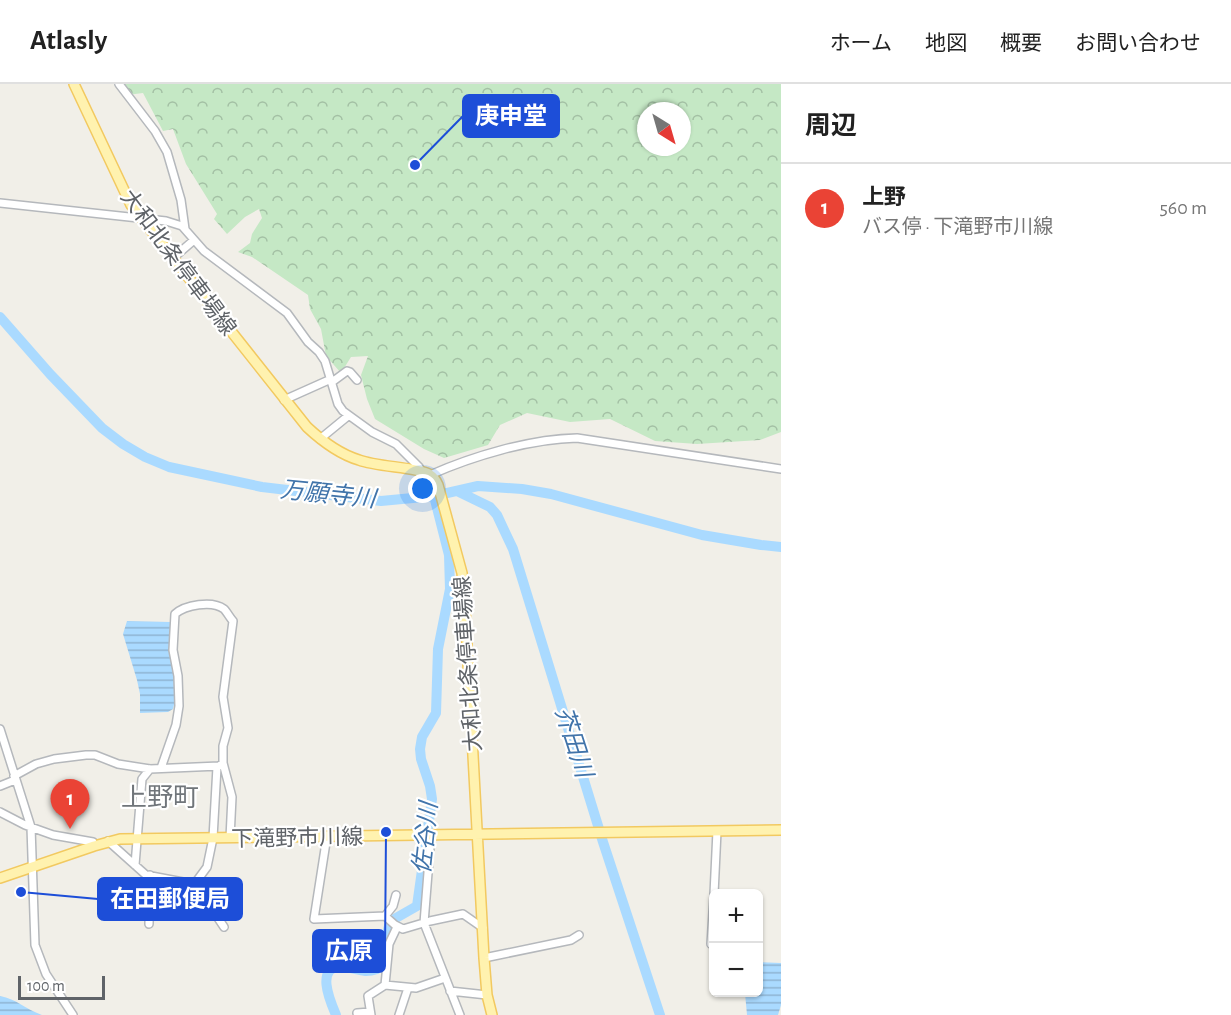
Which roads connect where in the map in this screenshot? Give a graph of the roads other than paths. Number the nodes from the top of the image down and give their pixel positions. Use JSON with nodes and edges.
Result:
{"nodes":[{"id":1,"x":74,"y":84,"type":"edge"},
{"id":2,"x":120,"y":84,"type":"edge"},
{"id":3,"x":0,"y":203,"type":"edge"},
{"id":4,"x":141,"y":219,"type":"junction"},
{"id":5,"x":185,"y":229,"type":"junction"},
{"id":6,"x":194,"y":240,"type":"junction"},
{"id":7,"x":172,"y":259,"type":"junction"},
{"id":8,"x":332,"y":380,"type":"junction"},
{"id":9,"x":357,"y":380,"type":"dead end"},
{"id":10,"x":284,"y":399,"type":"junction"},
{"id":11,"x":348,"y":416,"type":"junction"},
{"id":12,"x":320,"y":439,"type":"junction"},
{"id":13,"x":781,"y":469,"type":"edge"},
{"id":14,"x":421,"y":471,"type":"junction"},
{"id":15,"x":430,"y":475,"type":"junction"},
{"id":16,"x":0,"y":729,"type":"edge"},
{"id":17,"x":220,"y":765,"type":"junction"},
{"id":18,"x":160,"y":768,"type":"junction"},
{"id":19,"x":150,"y":769,"type":"junction"},
{"id":20,"x":14,"y":778,"type":"junction"},
{"id":21,"x":0,"y":786,"type":"edge"},
{"id":22,"x":0,"y":812,"type":"edge"},
{"id":23,"x":30,"y":826,"type":"junction"},
{"id":24,"x":781,"y":830,"type":"edge"},
{"id":25,"x":717,"y":831,"type":"junction"},
{"id":26,"x":427,"y":835,"type":"junction"},
{"id":27,"x":477,"y":835,"type":"junction"},
{"id":28,"x":327,"y":837,"type":"junction"},
{"id":29,"x":213,"y":838,"type":"junction"},
{"id":30,"x":230,"y":838,"type":"junction"},
{"id":31,"x":138,"y":840,"type":"junction"},
{"id":32,"x":108,"y":842,"type":"junction"},
{"id":33,"x":94,"y":846,"type":"junction"},
{"id":34,"x":135,"y":865,"type":"junction"},
{"id":35,"x":32,"y":868,"type":"junction"},
{"id":36,"x":150,"y":875,"type":"junction"},
{"id":37,"x":0,"y":878,"type":"edge"},
{"id":38,"x":193,"y":886,"type":"junction"},
{"id":39,"x":714,"y":889,"type":"edge"},
{"id":40,"x":396,"y":895,"type":"dead end"},
{"id":41,"x":385,"y":916,"type":"junction"},
{"id":42,"x":424,"y":923,"type":"junction"},
{"id":43,"x":149,"y":924,"type":"dead end"},
{"id":44,"x":225,"y":927,"type":"dead end"},
{"id":45,"x":397,"y":927,"type":"junction"},
{"id":46,"x":483,"y":928,"type":"junction"},
{"id":47,"x":579,"y":935,"type":"dead end"},
{"id":48,"x":484,"y":958,"type":"junction"},
{"id":49,"x":445,"y":978,"type":"junction"},
{"id":50,"x":385,"y":985,"type":"junction"},
{"id":51,"x":408,"y":988,"type":"junction"},
{"id":52,"x":450,"y":991,"type":"junction"},
{"id":53,"x":487,"y":995,"type":"junction"},
{"id":54,"x":357,"y":1013,"type":"dead end"},
{"id":55,"x":370,"y":1014,"type":"edge"},
{"id":56,"x":73,"y":1015,"type":"edge"},
{"id":57,"x":399,"y":1015,"type":"edge"},
{"id":58,"x":460,"y":1015,"type":"edge"},
{"id":59,"x":492,"y":1015,"type":"edge"}],
"edges":[{"from":1,"to":4,"type":"main road","name":"大和北条停車場線"},
{"from":2,"to":5,"type":"street"},
{"from":3,"to":4,"type":"street"},
{"from":4,"to":5,"type":"street"},
{"from":4,"to":7,"type":"main road","name":"大和北条停車場線"},
{"from":5,"to":6,"type":"street"},
{"from":6,"to":7,"type":"street"},
{"from":6,"to":8,"type":"street"},
{"from":7,"to":10,"type":"main road","name":"大和北条停車場線"},
{"from":8,"to":9,"type":"street"},
{"from":8,"to":10,"type":"street"},
{"from":8,"to":11,"type":"street"},
{"from":10,"to":12,"type":"main road","name":"大和北条停車場線"},
{"from":11,"to":12,"type":"street"},
{"from":11,"to":14,"type":"street"},
{"from":12,"to":14,"type":"main road","name":"大和北条停車場線"},
{"from":13,"to":15,"type":"street"},
{"from":14,"to":15,"type":"main road","name":"大和北条停車場線"},
{"from":15,"to":27,"type":"main road","name":"大和北条停車場線"},
{"from":16,"to":20,"type":"street"},
{"from":17,"to":18,"type":"street"},
{"from":17,"to":18,"type":"street"},
{"from":17,"to":29,"type":"street"},
{"from":17,"to":30,"type":"street"},
{"from":18,"to":19,"type":"street"},
{"from":19,"to":20,"type":"street"},
{"from":19,"to":31,"type":"street"},
{"from":20,"to":21,"type":"street"},
{"from":20,"to":23,"type":"street"},
{"from":22,"to":23,"type":"street"},
{"from":23,"to":33,"type":"street"},
{"from":23,"to":35,"type":"street"},
{"from":24,"to":25,"type":"main road","name":"下滝野市川線"},
{"from":25,"to":27,"type":"main road","name":"下滝野市川線"},
{"from":25,"to":39,"type":"street"},
{"from":26,"to":27,"type":"main road","name":"下滝野市川線"},
{"from":26,"to":28,"type":"main road","name":"下滝野市川線"},
{"from":26,"to":42,"type":"street"},
{"from":27,"to":46,"type":"main road","name":"大和北条停車場線"},
{"from":28,"to":30,"type":"main road","name":"下滝野市川線"},
{"from":28,"to":41,"type":"street"},
{"from":29,"to":30,"type":"main road","name":"下滝野市川線"},
{"from":29,"to":31,"type":"main road","name":"下滝野市川線"},
{"from":29,"to":38,"type":"street"},
{"from":31,"to":32,"type":"main road","name":"下滝野市川線"},
{"from":31,"to":34,"type":"street"},
{"from":32,"to":33,"type":"main road","name":"下滝野市川線"},
{"from":32,"to":34,"type":"street"},
{"from":33,"to":35,"type":"main road","name":"下滝野市川線"},
{"from":34,"to":36,"type":"street"},
{"from":35,"to":37,"type":"main road","name":"下滝野市川線"},
{"from":35,"to":56,"type":"street"},
{"from":36,"to":38,"type":"street"},
{"from":36,"to":43,"type":"street"},
{"from":38,"to":44,"type":"street"},
{"from":40,"to":41,"type":"street"},
{"from":41,"to":45,"type":"street"},
{"from":42,"to":45,"type":"street"},
{"from":42,"to":46,"type":"street"},
{"from":42,"to":49,"type":"street"},
{"from":45,"to":50,"type":"street"},
{"from":46,"to":48,"type":"main road","name":"大和北条停車場線"},
{"from":47,"to":48,"type":"street"},
{"from":48,"to":53,"type":"main road","name":"大和北条停車場線"},
{"from":49,"to":51,"type":"street"},
{"from":49,"to":52,"type":"street"},
{"from":50,"to":51,"type":"street"},
{"from":50,"to":55,"type":"street"},
{"from":51,"to":57,"type":"street"},
{"from":52,"to":53,"type":"street"},
{"from":52,"to":58,"type":"street"},
{"from":53,"to":59,"type":"main road","name":"大和北条停車場線"},
{"from":54,"to":55,"type":"street"}]}
